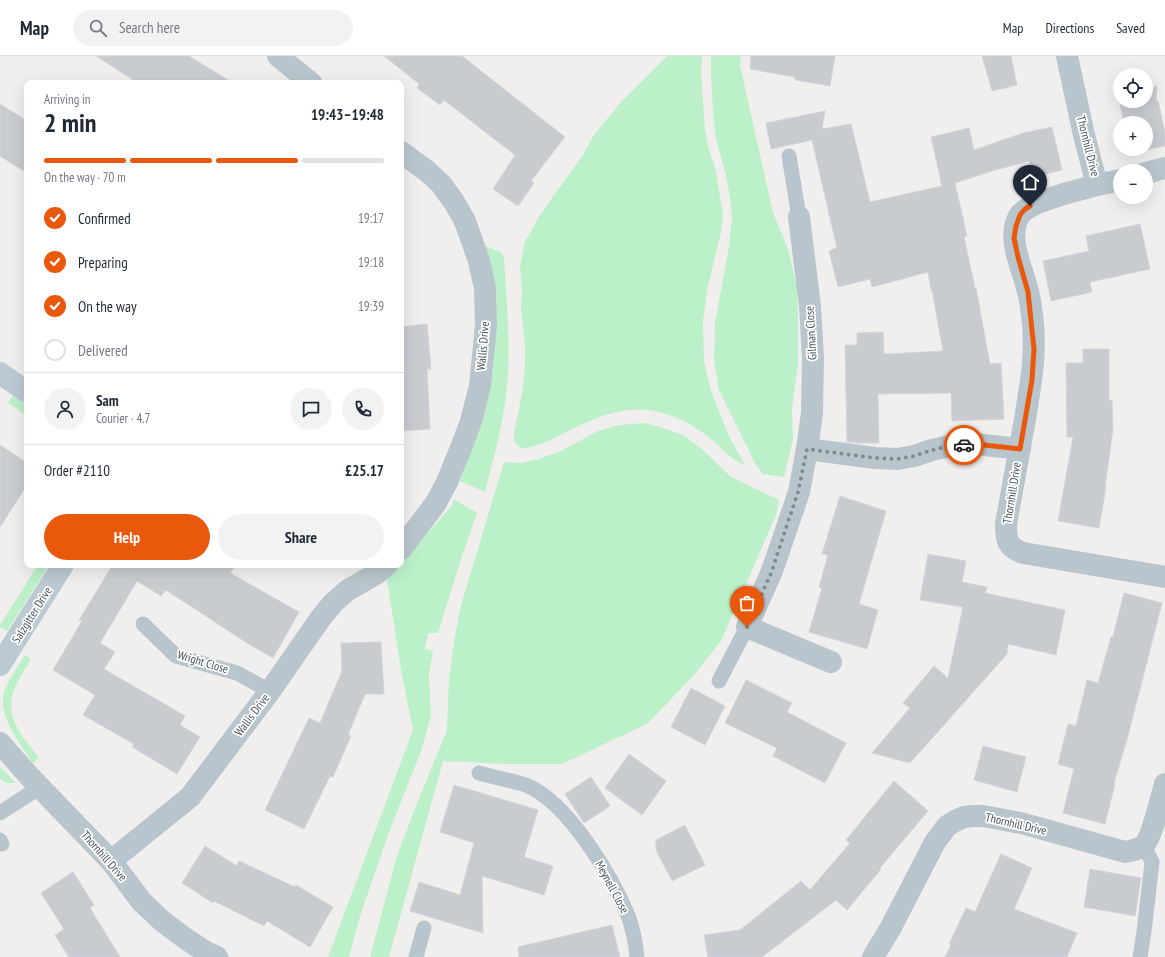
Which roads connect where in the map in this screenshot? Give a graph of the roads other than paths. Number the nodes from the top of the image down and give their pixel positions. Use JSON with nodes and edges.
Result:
{"nodes":[{"id":1,"x":278,"y":56,"type":"edge"},
{"id":2,"x":1067,"y":56,"type":"edge"},
{"id":3,"x":307,"y":80,"type":"edge"},
{"id":4,"x":404,"y":154,"type":"edge"},
{"id":5,"x":789,"y":156,"type":"dead end"},
{"id":6,"x":1165,"y":168,"type":"edge"},
{"id":7,"x":1153,"y":171,"type":"edge"},
{"id":8,"x":1113,"y":182,"type":"edge"},
{"id":9,"x":1098,"y":185,"type":"junction"},
{"id":10,"x":799,"y":217,"type":"joint"},
{"id":11,"x":0,"y":373,"type":"edge"},
{"id":12,"x":24,"y":390,"type":"edge"},
{"id":13,"x":807,"y":449,"type":"junction"},
{"id":14,"x":1020,"y":449,"type":"junction"},
{"id":15,"x":404,"y":545,"type":"edge"},
{"id":16,"x":61,"y":568,"type":"edge"},
{"id":17,"x":384,"y":568,"type":"edge"},
{"id":18,"x":1165,"y":577,"type":"edge"},
{"id":19,"x":143,"y":624,"type":"dead end"},
{"id":20,"x":747,"y":627,"type":"junction"},
{"id":21,"x":831,"y":662,"type":"dead end"},
{"id":22,"x":0,"y":665,"type":"edge"},
{"id":23,"x":719,"y":682,"type":"dead end"},
{"id":24,"x":270,"y":691,"type":"junction"},
{"id":25,"x":0,"y":743,"type":"edge"},
{"id":26,"x":479,"y":773,"type":"dead end"},
{"id":27,"x":1165,"y":784,"type":"edge"},
{"id":28,"x":40,"y":787,"type":"junction"},
{"id":29,"x":0,"y":813,"type":"edge"},
{"id":30,"x":1144,"y":846,"type":"junction"},
{"id":31,"x":111,"y":861,"type":"junction"},
{"id":32,"x":424,"y":928,"type":"dead end"},
{"id":33,"x":208,"y":955,"type":"edge"},
{"id":34,"x":416,"y":957,"type":"edge"},
{"id":35,"x":638,"y":957,"type":"edge"},
{"id":36,"x":873,"y":957,"type":"edge"},
{"id":37,"x":1140,"y":957,"type":"edge"}],
"edges":[{"from":1,"to":3,"type":"street"},
{"from":2,"to":9,"type":"street","name":"Thornhill Drive"},
{"from":4,"to":15,"type":"street","name":"Wallis Drive"},
{"from":5,"to":10,"type":"lane"},
{"from":6,"to":7,"type":"street"},
{"from":8,"to":9,"type":"street"},
{"from":9,"to":14,"type":"street","name":"Thornhill Drive"},
{"from":10,"to":13,"type":"street","name":"Gilman Close"},
{"from":11,"to":12,"type":"street"},
{"from":13,"to":14,"type":"street"},
{"from":13,"to":20,"type":"street","name":"Gilman Close"},
{"from":14,"to":18,"type":"street","name":"Thornhill Drive"},
{"from":16,"to":22,"type":"street","name":"Salzgitter Drive"},
{"from":17,"to":24,"type":"street","name":"Wallis Drive"},
{"from":19,"to":24,"type":"lane","name":"Wright Close"},
{"from":20,"to":21,"type":"street"},
{"from":20,"to":23,"type":"lane"},
{"from":24,"to":31,"type":"street","name":"Wallis Drive"},
{"from":25,"to":28,"type":"street","name":"Thornhill Drive"},
{"from":26,"to":35,"type":"lane","name":"Meynell Close"},
{"from":27,"to":30,"type":"street"},
{"from":28,"to":29,"type":"lane"},
{"from":28,"to":31,"type":"street","name":"Thornhill Drive"},
{"from":30,"to":36,"type":"street","name":"Thornhill Drive"},
{"from":30,"to":37,"type":"lane"},
{"from":31,"to":33,"type":"street","name":"Thornhill Drive"},
{"from":32,"to":34,"type":"lane"}]}
